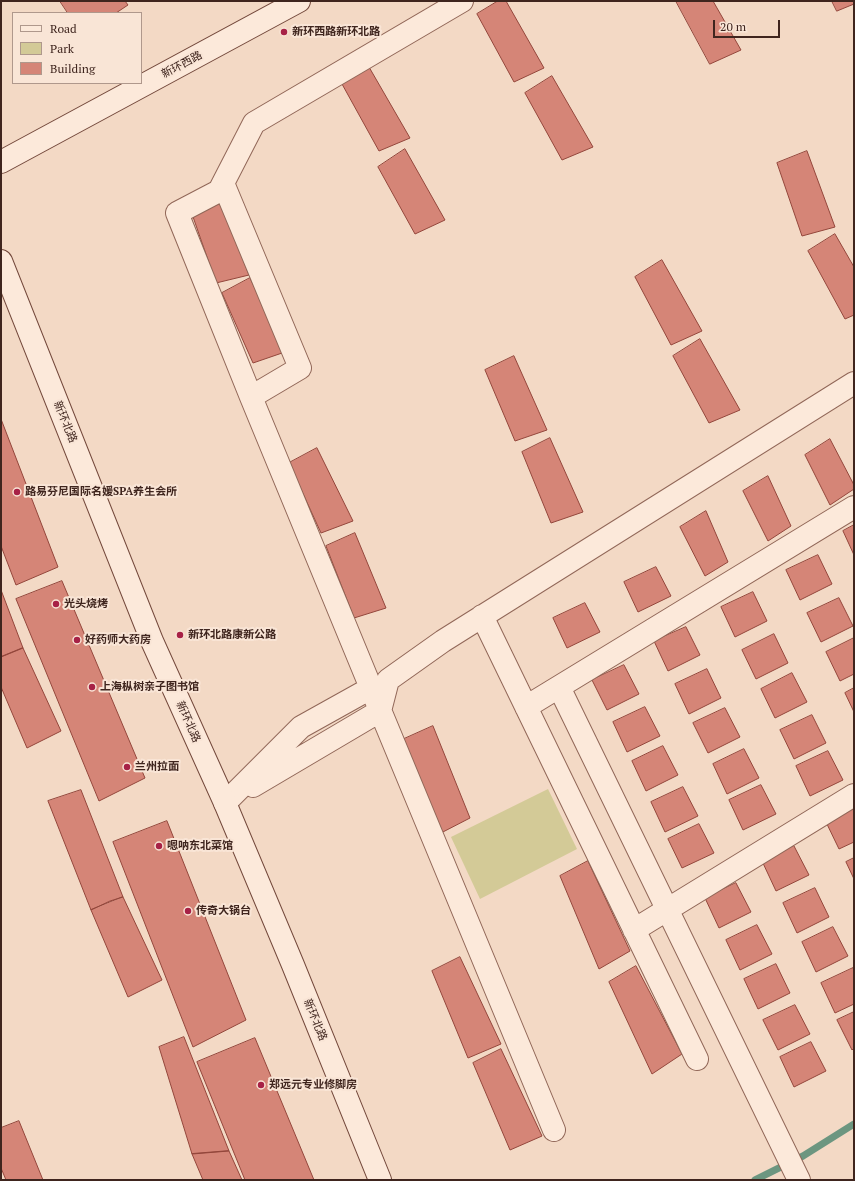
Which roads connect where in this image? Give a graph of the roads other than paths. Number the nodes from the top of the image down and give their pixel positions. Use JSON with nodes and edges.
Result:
{"nodes":[{"id":1,"x":299,"y":1,"type":"edge"},
{"id":2,"x":462,"y":1,"type":"edge"},
{"id":3,"x":1,"y":162,"type":"edge"},
{"id":4,"x":224,"y":183,"type":"junction"},
{"id":5,"x":1,"y":261,"type":"edge"},
{"id":6,"x":854,"y":383,"type":"edge"},
{"id":7,"x":251,"y":397,"type":"junction"},
{"id":8,"x":854,"y":507,"type":"edge"},
{"id":9,"x":482,"y":616,"type":"junction"},
{"id":10,"x":559,"y":687,"type":"junction"},
{"id":11,"x":371,"y":688,"type":"junction"},
{"id":12,"x":526,"y":707,"type":"junction"},
{"id":13,"x":380,"y":711,"type":"junction"},
{"id":14,"x":854,"y":795,"type":"edge"},
{"id":15,"x":225,"y":803,"type":"junction"},
{"id":16,"x":668,"y":910,"type":"junction"},
{"id":17,"x":634,"y":930,"type":"junction"},
{"id":18,"x":697,"y":1059,"type":"dead end"},
{"id":19,"x":554,"y":1130,"type":"dead end"},
{"id":20,"x":380,"y":1180,"type":"edge"},
{"id":21,"x":799,"y":1180,"type":"edge"}],
"edges":[{"from":1,"to":3,"type":"street","name":"新环西路"},
{"from":2,"to":4,"type":"street"},
{"from":4,"to":7,"type":"street"},
{"from":4,"to":7,"type":"street"},
{"from":5,"to":15,"type":"street","name":"新环北路"},
{"from":6,"to":9,"type":"street"},
{"from":7,"to":11,"type":"street"},
{"from":8,"to":10,"type":"street"},
{"from":9,"to":12,"type":"street"},
{"from":9,"to":13,"type":"street"},
{"from":10,"to":12,"type":"street"},
{"from":10,"to":16,"type":"street"},
{"from":11,"to":13,"type":"street"},
{"from":11,"to":15,"type":"street"},
{"from":12,"to":17,"type":"street"},
{"from":13,"to":15,"type":"street"},
{"from":13,"to":19,"type":"street"},
{"from":14,"to":16,"type":"street"},
{"from":15,"to":20,"type":"street","name":"新环北路"},
{"from":16,"to":17,"type":"street"},
{"from":16,"to":21,"type":"street"},
{"from":17,"to":18,"type":"street"}]}
